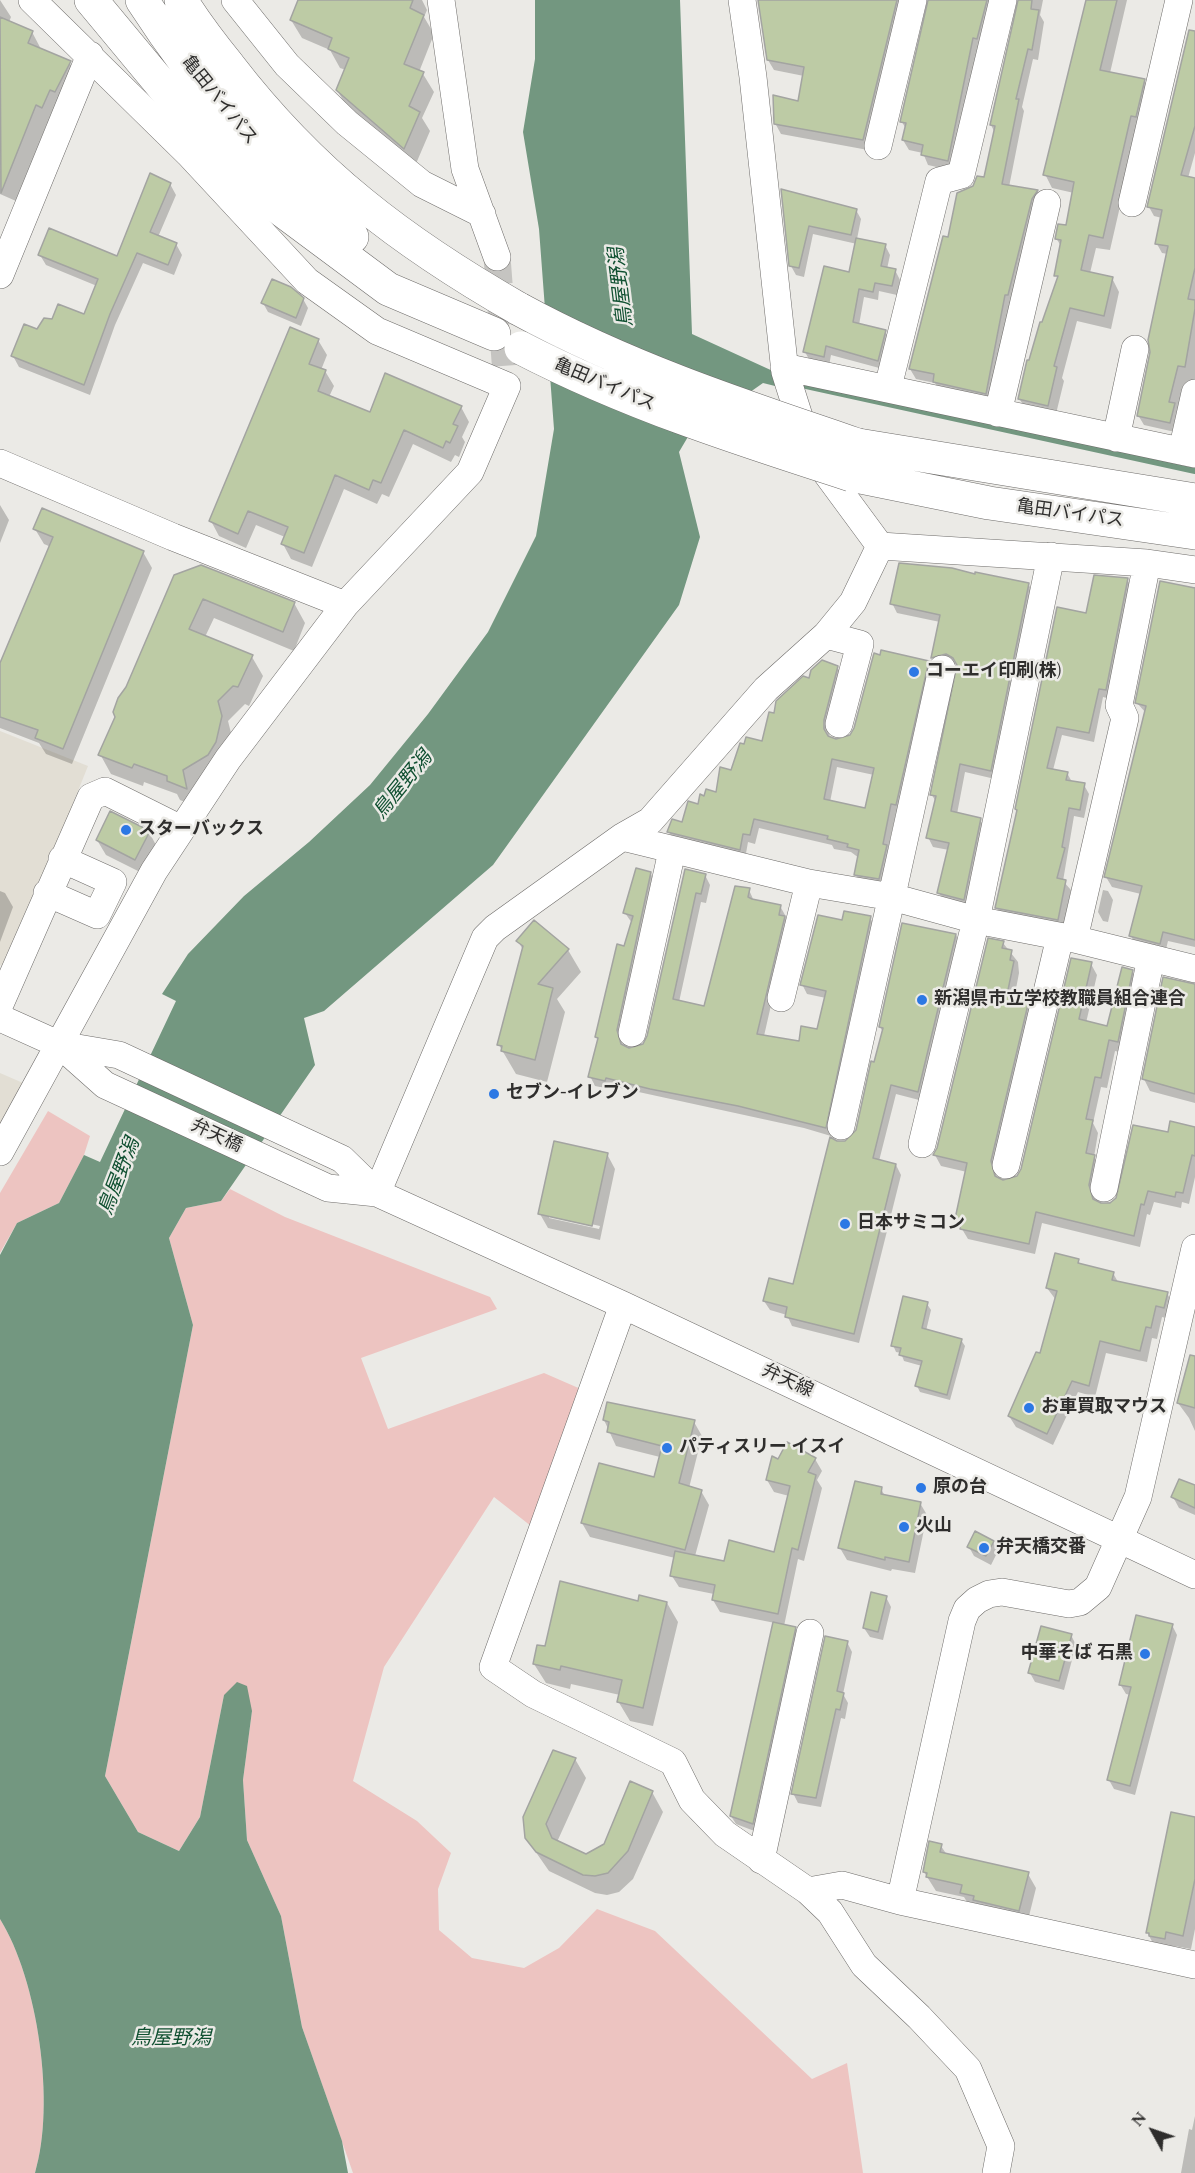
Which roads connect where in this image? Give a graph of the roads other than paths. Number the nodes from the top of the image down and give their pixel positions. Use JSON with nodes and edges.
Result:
{"nodes":[{"id":1,"x":32,"y":0,"type":"edge"},
{"id":2,"x":90,"y":0,"type":"edge"},
{"id":3,"x":142,"y":0,"type":"edge"},
{"id":4,"x":181,"y":0,"type":"edge"},
{"id":5,"x":201,"y":0,"type":"edge"},
{"id":6,"x":235,"y":0,"type":"edge"},
{"id":7,"x":441,"y":0,"type":"edge"},
{"id":8,"x":742,"y":0,"type":"edge"},
{"id":9,"x":913,"y":0,"type":"edge"},
{"id":10,"x":1002,"y":0,"type":"edge"},
{"id":11,"x":1179,"y":0,"type":"edge"},
{"id":12,"x":213,"y":46,"type":"junction"},
{"id":13,"x":90,"y":54,"type":"junction"},
{"id":14,"x":878,"y":146,"type":"dead end"},
{"id":15,"x":1047,"y":202,"type":"dead end"},
{"id":16,"x":1132,"y":203,"type":"dead end"},
{"id":17,"x":482,"y":214,"type":"junction"},
{"id":18,"x":497,"y":257,"type":"tunnel mouth"},
{"id":19,"x":0,"y":274,"type":"edge"},
{"id":20,"x":508,"y":341,"type":"junction"},
{"id":21,"x":1135,"y":349,"type":"dead end"},
{"id":22,"x":786,"y":378,"type":"junction"},
{"id":23,"x":888,"y":387,"type":"junction"},
{"id":24,"x":1195,"y":393,"type":"edge"},
{"id":25,"x":998,"y":413,"type":"junction"},
{"id":26,"x":1116,"y":438,"type":"junction"},
{"id":27,"x":1189,"y":452,"type":"edge"},
{"id":28,"x":855,"y":460,"type":"junction"},
{"id":29,"x":0,"y":463,"type":"edge"},
{"id":30,"x":1195,"y":500,"type":"edge"},
{"id":31,"x":1195,"y":533,"type":"edge"},
{"id":32,"x":880,"y":546,"type":"junction"},
{"id":33,"x":1052,"y":556,"type":"junction"},
{"id":34,"x":1147,"y":563,"type":"junction"},
{"id":35,"x":1195,"y":570,"type":"edge"},
{"id":36,"x":345,"y":605,"type":"junction"},
{"id":37,"x":826,"y":634,"type":"junction"},
{"id":38,"x":942,"y":669,"type":"dead end"},
{"id":39,"x":838,"y":724,"type":"dead end"},
{"id":40,"x":181,"y":830,"type":"junction"},
{"id":41,"x":622,"y":837,"type":"junction"},
{"id":42,"x":672,"y":851,"type":"junction"},
{"id":43,"x":62,"y":859,"type":"junction"},
{"id":44,"x":113,"y":882,"type":"junction"},
{"id":45,"x":809,"y":883,"type":"junction"},
{"id":46,"x":47,"y":893,"type":"junction"},
{"id":47,"x":141,"y":896,"type":"junction"},
{"id":48,"x":892,"y":897,"type":"junction"},
{"id":49,"x":976,"y":920,"type":"junction"},
{"id":50,"x":1067,"y":938,"type":"junction"},
{"id":51,"x":1151,"y":958,"type":"junction"},
{"id":52,"x":1195,"y":969,"type":"edge"},
{"id":53,"x":788,"y":991,"type":"dead end"},
{"id":54,"x":0,"y":1004,"type":"edge"},
{"id":55,"x":0,"y":1018,"type":"edge"},
{"id":56,"x":632,"y":1033,"type":"dead end"},
{"id":57,"x":60,"y":1045,"type":"junction"},
{"id":58,"x":841,"y":1126,"type":"dead end"},
{"id":59,"x":922,"y":1144,"type":"dead end"},
{"id":60,"x":0,"y":1152,"type":"edge"},
{"id":61,"x":1006,"y":1165,"type":"dead end"},
{"id":62,"x":1104,"y":1188,"type":"dead end"},
{"id":63,"x":377,"y":1193,"type":"junction"},
{"id":64,"x":1195,"y":1248,"type":"edge"},
{"id":65,"x":623,"y":1305,"type":"junction"},
{"id":66,"x":1118,"y":1538,"type":"junction"},
{"id":67,"x":1195,"y":1575,"type":"edge"},
{"id":68,"x":810,"y":1633,"type":"dead end"},
{"id":69,"x":761,"y":1860,"type":"junction"},
{"id":70,"x":808,"y":1891,"type":"junction"},
{"id":71,"x":900,"y":1901,"type":"junction"},
{"id":72,"x":1195,"y":1965,"type":"edge"},
{"id":73,"x":1002,"y":2172,"type":"edge"}],
"edges":[{"from":1,"to":13,"type":"street"},
{"from":2,"to":20,"type":"highway"},
{"from":3,"to":20,"type":"highway","name":"亀田バイパス"},
{"from":4,"to":12,"type":"highway","name":"亀田バイパス"},
{"from":5,"to":12,"type":"highway"},
{"from":6,"to":17,"type":"street"},
{"from":7,"to":17,"type":"street"},
{"from":8,"to":22,"type":"street"},
{"from":9,"to":14,"type":"street"},
{"from":10,"to":23,"type":"street"},
{"from":11,"to":16,"type":"street"},
{"from":12,"to":28,"type":"highway","name":"亀田バイパス","bridge":true},
{"from":13,"to":19,"type":"street"},
{"from":13,"to":36,"type":"street"},
{"from":15,"to":25,"type":"street"},
{"from":17,"to":18,"type":"street"},
{"from":20,"to":28,"type":"highway","name":"亀田バイパス","bridge":true},
{"from":21,"to":26,"type":"street"},
{"from":22,"to":23,"type":"street"},
{"from":22,"to":32,"type":"street"},
{"from":23,"to":25,"type":"street"},
{"from":24,"to":27,"type":"street"},
{"from":25,"to":26,"type":"street"},
{"from":26,"to":27,"type":"street"},
{"from":28,"to":30,"type":"highway","name":"亀田バイパス"},
{"from":28,"to":31,"type":"highway","name":"亀田バイパス"},
{"from":29,"to":36,"type":"street"},
{"from":32,"to":33,"type":"street"},
{"from":32,"to":37,"type":"street"},
{"from":33,"to":34,"type":"street"},
{"from":33,"to":49,"type":"street"},
{"from":34,"to":35,"type":"street"},
{"from":34,"to":50,"type":"street"},
{"from":36,"to":40,"type":"street"},
{"from":37,"to":39,"type":"street"},
{"from":37,"to":41,"type":"street"},
{"from":38,"to":48,"type":"street"},
{"from":40,"to":43,"type":"street"},
{"from":40,"to":47,"type":"street"},
{"from":41,"to":42,"type":"street"},
{"from":41,"to":63,"type":"street"},
{"from":42,"to":45,"type":"street"},
{"from":42,"to":56,"type":"street"},
{"from":43,"to":44,"type":"street"},
{"from":43,"to":46,"type":"street"},
{"from":44,"to":46,"type":"street"},
{"from":44,"to":47,"type":"street"},
{"from":45,"to":48,"type":"street"},
{"from":45,"to":53,"type":"street"},
{"from":46,"to":54,"type":"street"},
{"from":47,"to":57,"type":"street"},
{"from":48,"to":49,"type":"street"},
{"from":48,"to":58,"type":"street"},
{"from":49,"to":50,"type":"street"},
{"from":49,"to":59,"type":"street"},
{"from":50,"to":51,"type":"street"},
{"from":50,"to":61,"type":"street"},
{"from":51,"to":52,"type":"street"},
{"from":51,"to":62,"type":"street"},
{"from":55,"to":57,"type":"street"},
{"from":57,"to":60,"type":"street"},
{"from":57,"to":63,"type":"street","name":"弁天橋"},
{"from":57,"to":63,"type":"street","name":"弁天橋"},
{"from":63,"to":65,"type":"street","name":"弁天線"},
{"from":64,"to":66,"type":"street"},
{"from":65,"to":66,"type":"street","name":"弁天線"},
{"from":65,"to":69,"type":"street"},
{"from":66,"to":67,"type":"street","name":"弁天線"},
{"from":66,"to":71,"type":"street"},
{"from":68,"to":69,"type":"street"},
{"from":69,"to":70,"type":"street"},
{"from":70,"to":71,"type":"street"},
{"from":70,"to":73,"type":"street"},
{"from":71,"to":72,"type":"street"}]}
